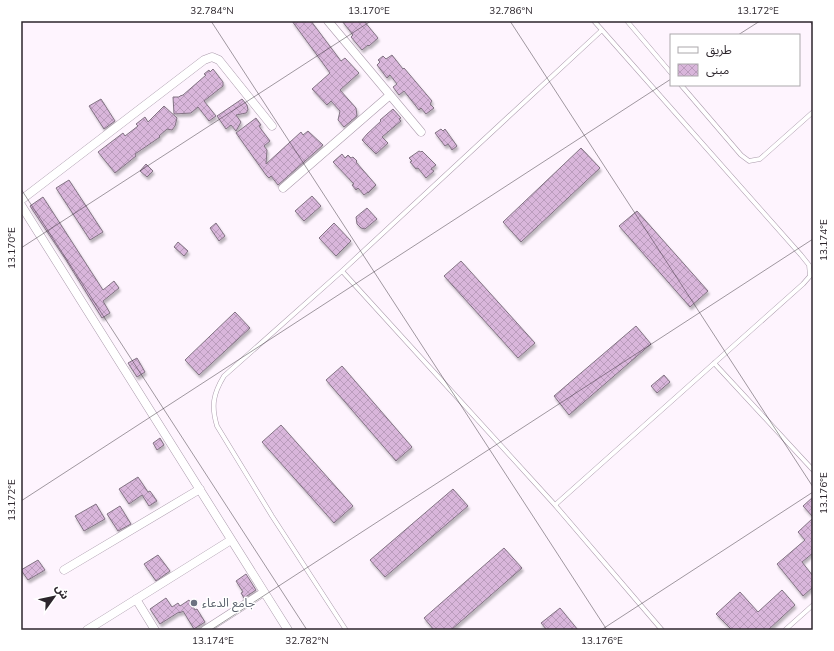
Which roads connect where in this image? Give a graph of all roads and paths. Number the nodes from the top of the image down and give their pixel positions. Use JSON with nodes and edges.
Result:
{"nodes":[{"id":1,"x":328,"y":21,"type":"edge"},
{"id":2,"x":594,"y":21,"type":"edge"},
{"id":3,"x":629,"y":22,"type":"edge"},
{"id":4,"x":602,"y":30,"type":"junction"},
{"id":5,"x":670,"y":72,"type":"edge"},
{"id":6,"x":682,"y":86,"type":"edge"},
{"id":7,"x":390,"y":95,"type":"junction"},
{"id":8,"x":813,"y":112,"type":"edge"},
{"id":9,"x":272,"y":126,"type":"dead end"},
{"id":10,"x":421,"y":132,"type":"dead end"},
{"id":11,"x":283,"y":188,"type":"dead end"},
{"id":12,"x":21,"y":200,"type":"edge"},
{"id":13,"x":21,"y":205,"type":"edge"},
{"id":14,"x":342,"y":271,"type":"junction"},
{"id":15,"x":714,"y":363,"type":"junction"},
{"id":16,"x":813,"y":470,"type":"edge"},
{"id":17,"x":200,"y":489,"type":"junction"},
{"id":18,"x":555,"y":505,"type":"junction"},
{"id":19,"x":231,"y":540,"type":"junction"},
{"id":20,"x":64,"y":570,"type":"dead end"},
{"id":21,"x":264,"y":592,"type":"junction"},
{"id":22,"x":136,"y":599,"type":"junction"},
{"id":23,"x":813,"y":605,"type":"edge"},
{"id":24,"x":86,"y":630,"type":"edge"},
{"id":25,"x":155,"y":630,"type":"edge"},
{"id":26,"x":205,"y":630,"type":"edge"},
{"id":27,"x":288,"y":630,"type":"edge"},
{"id":28,"x":346,"y":630,"type":"edge"},
{"id":29,"x":662,"y":630,"type":"edge"},
{"id":30,"x":785,"y":630,"type":"edge"}],
"edges":[{"from":1,"to":7,"type":"street"},
{"from":2,"to":4,"type":"lane"},
{"from":3,"to":5,"type":"lane"},
{"from":4,"to":14,"type":"lane"},
{"from":4,"to":15,"type":"lane"},
{"from":6,"to":8,"type":"lane"},
{"from":7,"to":10,"type":"street"},
{"from":7,"to":11,"type":"street"},
{"from":9,"to":12,"type":"street"},
{"from":13,"to":17,"type":"street"},
{"from":14,"to":18,"type":"lane"},
{"from":14,"to":28,"type":"lane"},
{"from":15,"to":16,"type":"lane"},
{"from":15,"to":18,"type":"lane"},
{"from":17,"to":19,"type":"street"},
{"from":17,"to":20,"type":"street"},
{"from":18,"to":29,"type":"lane"},
{"from":19,"to":21,"type":"street"},
{"from":19,"to":22,"type":"street"},
{"from":21,"to":26,"type":"street"},
{"from":21,"to":27,"type":"street"},
{"from":22,"to":24,"type":"street"},
{"from":22,"to":25,"type":"street"},
{"from":23,"to":30,"type":"lane"}]}
